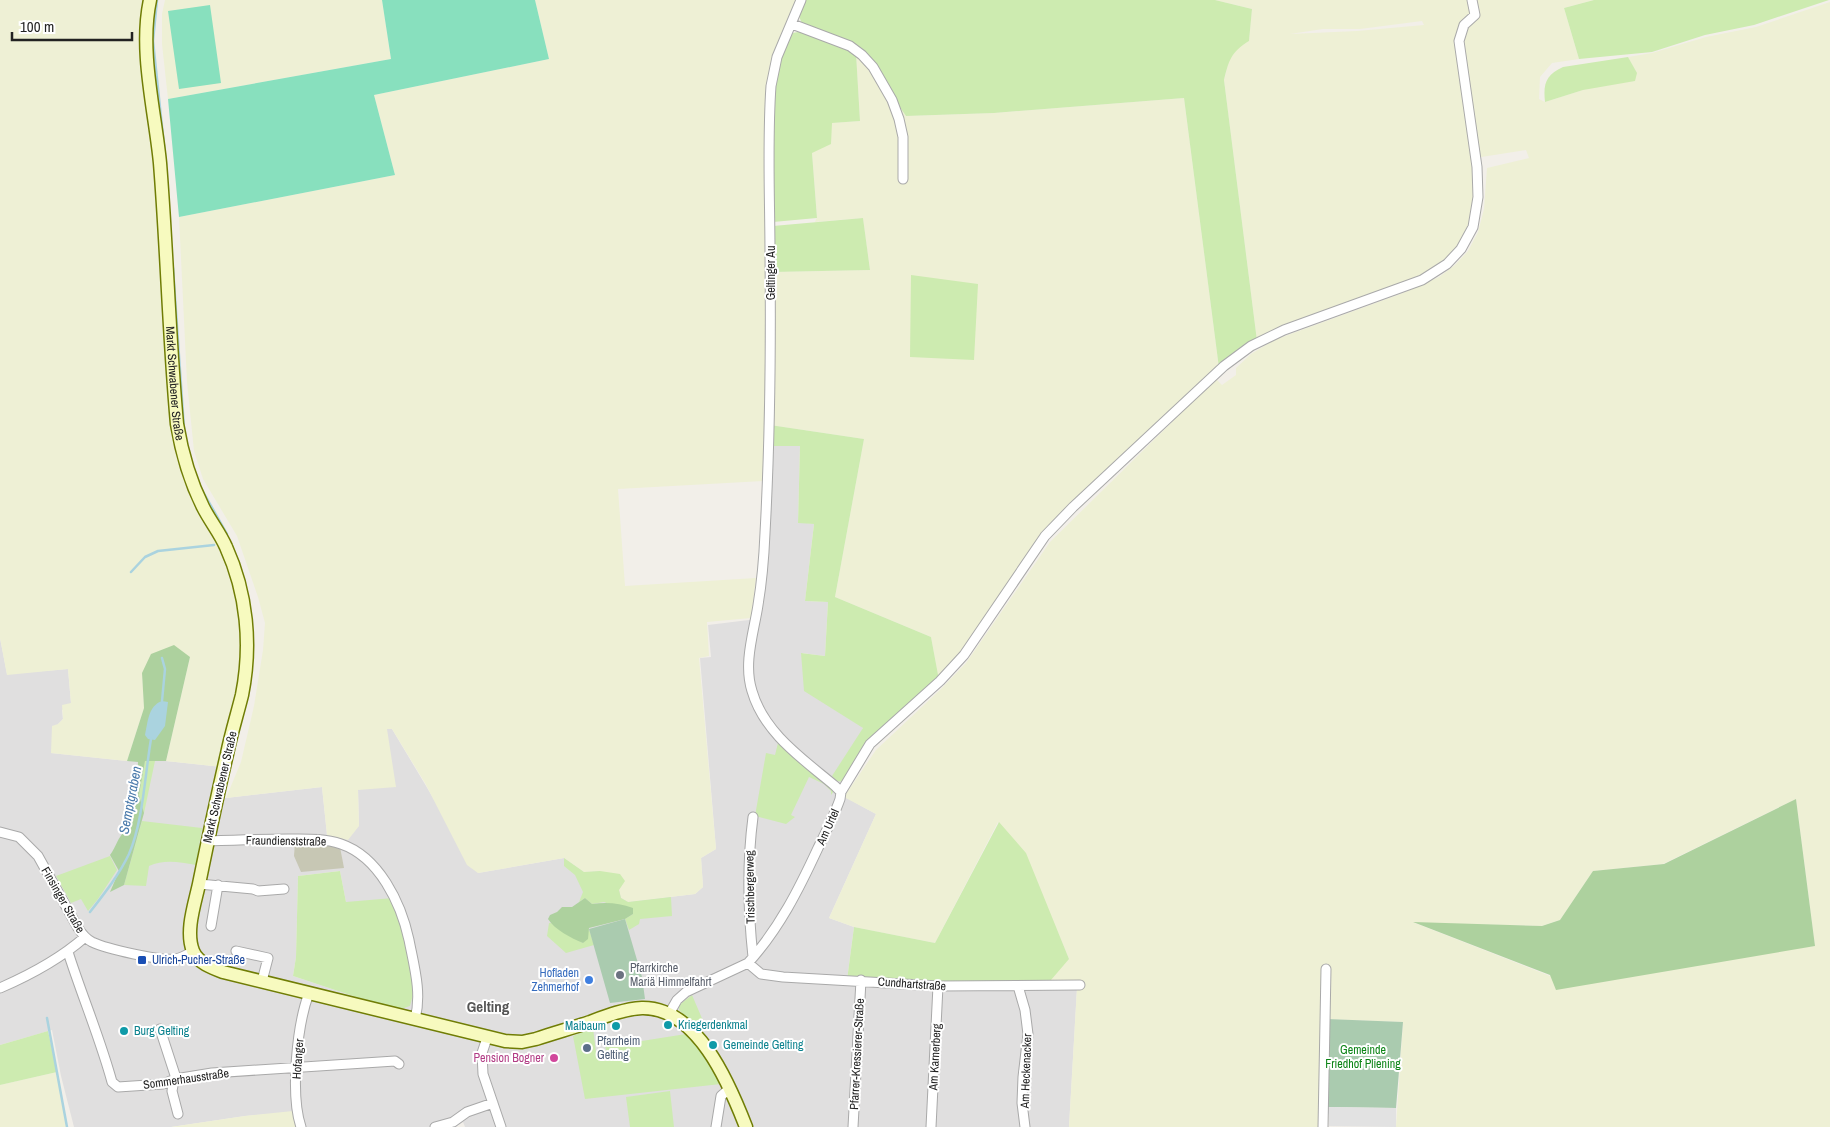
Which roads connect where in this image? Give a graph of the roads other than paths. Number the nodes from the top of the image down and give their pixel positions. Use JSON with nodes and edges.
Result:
{"nodes":[{"id":1,"x":150,"y":0,"type":"edge"},
{"id":2,"x":801,"y":0,"type":"edge"},
{"id":3,"x":1472,"y":0,"type":"edge"},
{"id":4,"x":792,"y":24,"type":"junction"},
{"id":5,"x":903,"y":179,"type":"dead end"},
{"id":6,"x":764,"y":552,"type":"joint"},
{"id":7,"x":841,"y":792,"type":"junction"},
{"id":8,"x":753,"y":817,"type":"dead end"},
{"id":9,"x":0,"y":832,"type":"edge"},
{"id":10,"x":207,"y":841,"type":"junction"},
{"id":11,"x":199,"y":884,"type":"junction"},
{"id":12,"x":218,"y":885,"type":"junction"},
{"id":13,"x":284,"y":889,"type":"dead end"},
{"id":14,"x":211,"y":926,"type":"dead end"},
{"id":15,"x":85,"y":937,"type":"junction"},
{"id":16,"x":193,"y":951,"type":"junction"},
{"id":17,"x":236,"y":951,"type":"dead end"},
{"id":18,"x":68,"y":952,"type":"junction"},
{"id":19,"x":750,"y":960,"type":"junction"},
{"id":20,"x":1326,"y":968,"type":"dead end"},
{"id":21,"x":861,"y":980,"type":"junction"},
{"id":22,"x":262,"y":981,"type":"junction"},
{"id":23,"x":1080,"y":985,"type":"dead end"},
{"id":24,"x":938,"y":986,"type":"junction"},
{"id":25,"x":1018,"y":986,"type":"junction"},
{"id":26,"x":0,"y":988,"type":"edge"},
{"id":27,"x":309,"y":992,"type":"junction"},
{"id":28,"x":669,"y":1014,"type":"junction"},
{"id":29,"x":415,"y":1019,"type":"junction"},
{"id":30,"x":160,"y":1029,"type":"dead end"},
{"id":31,"x":487,"y":1038,"type":"junction"},
{"id":32,"x":399,"y":1064,"type":"dead end"},
{"id":33,"x":297,"y":1067,"type":"junction"},
{"id":34,"x":175,"y":1079,"type":"junction"},
{"id":35,"x":729,"y":1089,"type":"junction"},
{"id":36,"x":493,"y":1103,"type":"junction"},
{"id":37,"x":178,"y":1114,"type":"dead end"},
{"id":38,"x":301,"y":1127,"type":"edge"},
{"id":39,"x":436,"y":1127,"type":"edge"},
{"id":40,"x":502,"y":1127,"type":"edge"},
{"id":41,"x":716,"y":1127,"type":"edge"},
{"id":42,"x":746,"y":1127,"type":"edge"},
{"id":43,"x":853,"y":1127,"type":"edge"},
{"id":44,"x":932,"y":1127,"type":"edge"},
{"id":45,"x":1025,"y":1127,"type":"edge"},
{"id":46,"x":1323,"y":1127,"type":"edge"}],
"edges":[{"from":1,"to":10,"type":"main road","name":"Markt Schwabener Straße"},
{"from":2,"to":4,"type":"street","name":"Geltinger Au"},
{"from":3,"to":7,"type":"street"},
{"from":4,"to":5,"type":"street"},
{"from":4,"to":6,"type":"street","name":"Geltinger Au"},
{"from":6,"to":7,"type":"street","name":"Am Urtel"},
{"from":7,"to":19,"type":"street","name":"Am Urtel"},
{"from":8,"to":19,"type":"street","name":"Trischbergerweg"},
{"from":9,"to":15,"type":"street","name":"Finsinger Straße"},
{"from":10,"to":11,"type":"main road","name":"Markt Schwabener Straße"},
{"from":10,"to":29,"type":"street","name":"Fraundienststraße"},
{"from":11,"to":12,"type":"street"},
{"from":11,"to":16,"type":"main road","name":"Markt Schwabener Straße"},
{"from":12,"to":13,"type":"street"},
{"from":12,"to":14,"type":"street"},
{"from":15,"to":16,"type":"street","name":"Finsinger Straße"},
{"from":15,"to":18,"type":"street"},
{"from":16,"to":22,"type":"main road"},
{"from":17,"to":22,"type":"street"},
{"from":18,"to":26,"type":"street"},
{"from":18,"to":34,"type":"street","name":"Sommerhausstraße"},
{"from":19,"to":21,"type":"street","name":"Cundhartstraße"},
{"from":19,"to":28,"type":"street","name":"Am Urtel"},
{"from":20,"to":46,"type":"street"},
{"from":21,"to":24,"type":"street","name":"Cundhartstraße"},
{"from":21,"to":43,"type":"street","name":"Pfarrer-Kressierer-Straße"},
{"from":22,"to":27,"type":"main road"},
{"from":23,"to":25,"type":"street","name":"Cundhartstraße"},
{"from":24,"to":25,"type":"street","name":"Cundhartstraße"},
{"from":24,"to":44,"type":"street","name":"Am Karnerberg"},
{"from":25,"to":45,"type":"street","name":"Am Heckenacker"},
{"from":27,"to":29,"type":"main road"},
{"from":27,"to":33,"type":"street","name":"Hofanger"},
{"from":28,"to":31,"type":"main road"},
{"from":28,"to":35,"type":"main road"},
{"from":29,"to":31,"type":"main road"},
{"from":30,"to":34,"type":"street"},
{"from":31,"to":36,"type":"street"},
{"from":32,"to":33,"type":"street","name":"Sommerhausstraße"},
{"from":33,"to":34,"type":"street","name":"Sommerhausstraße"},
{"from":33,"to":38,"type":"street","name":"Hofanger"},
{"from":34,"to":37,"type":"street"},
{"from":35,"to":41,"type":"street"},
{"from":35,"to":42,"type":"main road"},
{"from":36,"to":39,"type":"street"},
{"from":36,"to":40,"type":"street"}]}
